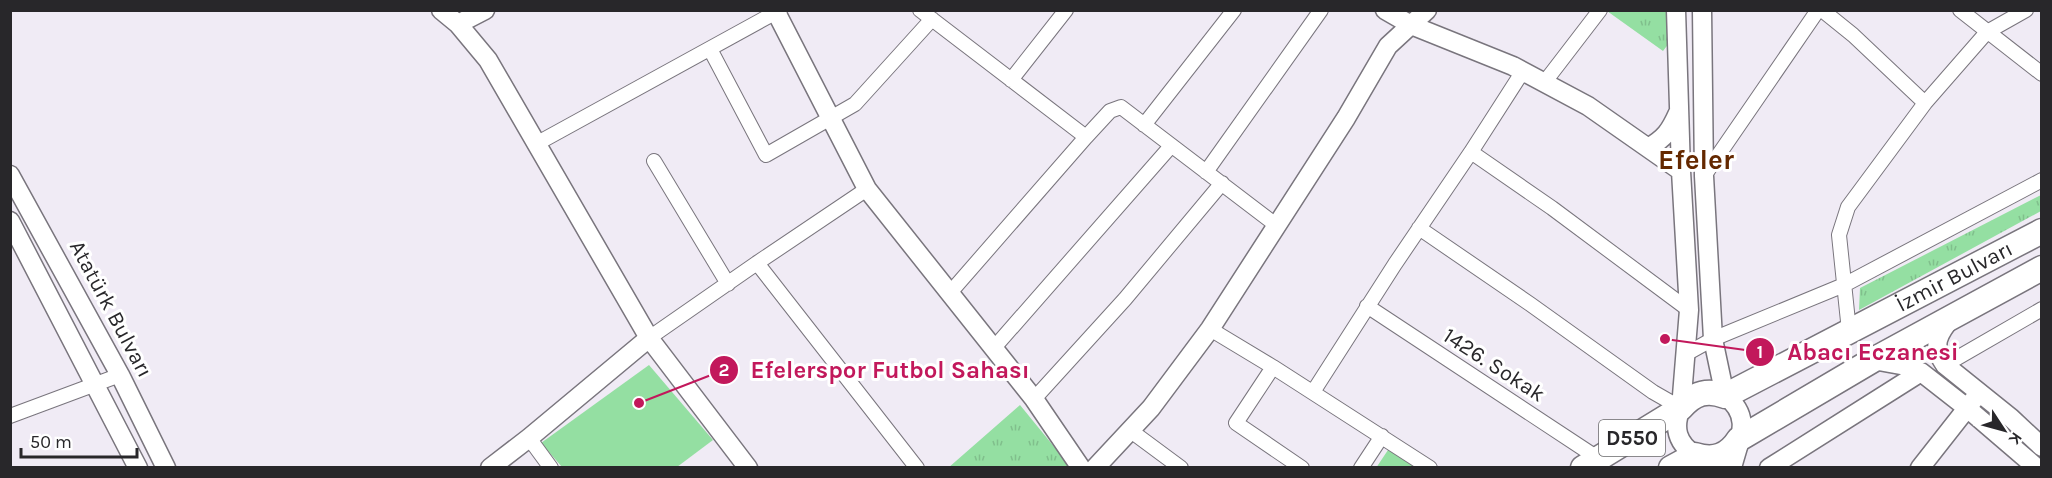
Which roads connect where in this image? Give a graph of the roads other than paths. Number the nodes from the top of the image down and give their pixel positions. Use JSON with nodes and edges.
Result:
{"nodes":[{"id":1,"x":441,"y":10,"type":"edge"},
{"id":2,"x":484,"y":10,"type":"edge"},
{"id":3,"x":920,"y":10,"type":"edge"},
{"id":4,"x":1066,"y":10,"type":"edge"},
{"id":5,"x":1234,"y":10,"type":"edge"},
{"id":6,"x":1321,"y":10,"type":"edge"},
{"id":7,"x":1385,"y":10,"type":"edge"},
{"id":8,"x":1427,"y":10,"type":"edge"},
{"id":9,"x":1600,"y":10,"type":"edge"},
{"id":10,"x":1676,"y":10,"type":"edge"},
{"id":11,"x":1702,"y":10,"type":"edge"},
{"id":12,"x":1820,"y":10,"type":"edge"},
{"id":13,"x":1960,"y":10,"type":"edge"},
{"id":14,"x":2026,"y":10,"type":"edge"},
{"id":15,"x":777,"y":11,"type":"edge"},
{"id":16,"x":932,"y":19,"type":"junction"},
{"id":17,"x":458,"y":24,"type":"junction"},
{"id":18,"x":1411,"y":25,"type":"junction"},
{"id":19,"x":1987,"y":32,"type":"junction"},
{"id":20,"x":710,"y":49,"type":"junction"},
{"id":21,"x":1523,"y":71,"type":"junction"},
{"id":22,"x":2042,"y":74,"type":"edge"},
{"id":23,"x":1011,"y":80,"type":"junction"},
{"id":24,"x":1544,"y":83,"type":"junction"},
{"id":25,"x":1925,"y":104,"type":"junction"},
{"id":26,"x":1679,"y":112,"type":"junction"},
{"id":27,"x":831,"y":119,"type":"junction"},
{"id":28,"x":1144,"y":125,"type":"junction"},
{"id":29,"x":1086,"y":137,"type":"junction"},
{"id":30,"x":536,"y":144,"type":"junction"},
{"id":31,"x":1171,"y":146,"type":"junction"},
{"id":32,"x":1648,"y":148,"type":"junction"},
{"id":33,"x":1471,"y":152,"type":"junction"},
{"id":34,"x":654,"y":161,"type":"dead end"},
{"id":35,"x":1681,"y":171,"type":"junction"},
{"id":36,"x":1206,"y":172,"type":"junction"},
{"id":37,"x":10,"y":175,"type":"edge"},
{"id":38,"x":1704,"y":177,"type":"junction"},
{"id":39,"x":2042,"y":180,"type":"edge"},
{"id":40,"x":1222,"y":183,"type":"junction"},
{"id":41,"x":867,"y":189,"type":"junction"},
{"id":42,"x":10,"y":221,"type":"edge"},
{"id":43,"x":1276,"y":225,"type":"junction"},
{"id":44,"x":1419,"y":228,"type":"junction"},
{"id":45,"x":2042,"y":231,"type":"edge"},
{"id":46,"x":757,"y":263,"type":"junction"},
{"id":47,"x":2042,"y":268,"type":"edge"},
{"id":48,"x":728,"y":284,"type":"junction"},
{"id":49,"x":1844,"y":285,"type":"junction"},
{"id":50,"x":949,"y":294,"type":"junction"},
{"id":51,"x":1367,"y":306,"type":"junction"},
{"id":52,"x":1689,"y":310,"type":"junction"},
{"id":53,"x":2040,"y":312,"type":"edge"},
{"id":54,"x":1955,"y":314,"type":"junction"},
{"id":55,"x":1210,"y":329,"type":"junction"},
{"id":56,"x":1849,"y":331,"type":"junction"},
{"id":57,"x":649,"y":338,"type":"junction"},
{"id":58,"x":1713,"y":339,"type":"junction"},
{"id":59,"x":993,"y":349,"type":"junction"},
{"id":60,"x":1686,"y":354,"type":"junction"},
{"id":61,"x":1873,"y":360,"type":"junction"},
{"id":62,"x":1945,"y":365,"type":"junction"},
{"id":63,"x":1273,"y":367,"type":"junction"},
{"id":64,"x":1921,"y":372,"type":"junction"},
{"id":65,"x":120,"y":375,"type":"junction"},
{"id":66,"x":94,"y":385,"type":"junction"},
{"id":67,"x":1313,"y":392,"type":"junction"},
{"id":68,"x":1979,"y":393,"type":"junction"},
{"id":69,"x":1725,"y":396,"type":"junction"},
{"id":70,"x":1034,"y":399,"type":"junction"},
{"id":71,"x":1681,"y":408,"type":"junction"},
{"id":72,"x":1967,"y":408,"type":"junction"},
{"id":73,"x":10,"y":416,"type":"edge"},
{"id":74,"x":1131,"y":431,"type":"junction"},
{"id":75,"x":1382,"y":436,"type":"junction"},
{"id":76,"x":529,"y":438,"type":"junction"},
{"id":77,"x":1739,"y":439,"type":"junction"},
{"id":78,"x":2042,"y":447,"type":"edge"},
{"id":79,"x":1695,"y":461,"type":"edge"},
{"id":80,"x":1591,"y":463,"type":"edge"},
{"id":81,"x":915,"y":467,"type":"edge"},
{"id":82,"x":138,"y":468,"type":"edge"},
{"id":83,"x":166,"y":468,"type":"edge"},
{"id":84,"x":490,"y":468,"type":"edge"},
{"id":85,"x":551,"y":468,"type":"edge"},
{"id":86,"x":748,"y":468,"type":"edge"},
{"id":87,"x":1081,"y":468,"type":"edge"},
{"id":88,"x":1095,"y":468,"type":"edge"},
{"id":89,"x":1180,"y":468,"type":"edge"},
{"id":90,"x":1302,"y":468,"type":"edge"},
{"id":91,"x":1361,"y":468,"type":"edge"},
{"id":92,"x":1430,"y":468,"type":"edge"},
{"id":93,"x":1671,"y":468,"type":"edge"},
{"id":94,"x":1732,"y":468,"type":"edge"},
{"id":95,"x":1769,"y":468,"type":"edge"},
{"id":96,"x":1920,"y":468,"type":"edge"},
{"id":97,"x":2037,"y":468,"type":"edge"}],
"edges":[{"from":1,"to":17,"type":"street"},
{"from":2,"to":17,"type":"street"},
{"from":3,"to":16,"type":"street"},
{"from":4,"to":23,"type":"street"},
{"from":5,"to":28,"type":"street"},
{"from":6,"to":36,"type":"street"},
{"from":7,"to":18,"type":"street"},
{"from":8,"to":18,"type":"street"},
{"from":9,"to":24,"type":"street"},
{"from":10,"to":26,"type":"street"},
{"from":11,"to":38,"type":"street"},
{"from":12,"to":25,"type":"street"},
{"from":12,"to":38,"type":"street"},
{"from":13,"to":19,"type":"street"},
{"from":14,"to":19,"type":"street"},
{"from":15,"to":20,"type":"street"},
{"from":15,"to":27,"type":"street"},
{"from":16,"to":23,"type":"street"},
{"from":16,"to":27,"type":"street"},
{"from":17,"to":30,"type":"street"},
{"from":18,"to":21,"type":"street"},
{"from":18,"to":43,"type":"street"},
{"from":19,"to":22,"type":"street"},
{"from":19,"to":25,"type":"street"},
{"from":20,"to":27,"type":"street"},
{"from":20,"to":30,"type":"street"},
{"from":21,"to":24,"type":"street"},
{"from":21,"to":33,"type":"street"},
{"from":23,"to":29,"type":"street"},
{"from":24,"to":32,"type":"street"},
{"from":25,"to":49,"type":"street"},
{"from":26,"to":32,"type":"street"},
{"from":26,"to":35,"type":"street"},
{"from":27,"to":41,"type":"street"},
{"from":28,"to":29,"type":"street"},
{"from":28,"to":31,"type":"street"},
{"from":29,"to":50,"type":"street"},
{"from":30,"to":57,"type":"street"},
{"from":31,"to":36,"type":"street"},
{"from":31,"to":59,"type":"street"},
{"from":32,"to":35,"type":"street"},
{"from":33,"to":44,"type":"street"},
{"from":33,"to":52,"type":"street"},
{"from":34,"to":48,"type":"street"},
{"from":35,"to":52,"type":"street"},
{"from":36,"to":40,"type":"street"},
{"from":37,"to":65,"type":"street","name":"Atatürk Bulvarı"},
{"from":38,"to":58,"type":"street"},
{"from":39,"to":49,"type":"street"},
{"from":40,"to":43,"type":"street"},
{"from":40,"to":70,"type":"street"},
{"from":41,"to":46,"type":"street"},
{"from":41,"to":50,"type":"street"},
{"from":42,"to":66,"type":"street"},
{"from":43,"to":55,"type":"street"},
{"from":44,"to":51,"type":"street"},
{"from":44,"to":71,"type":"street"},
{"from":45,"to":56,"type":"highway","name":"İzmir Bulvarı","number":"D550"},
{"from":46,"to":48,"type":"street"},
{"from":46,"to":81,"type":"street"},
{"from":47,"to":54,"type":"highway","name":"İzmir Bulvarı","number":"D550"},
{"from":48,"to":57,"type":"street"},
{"from":49,"to":56,"type":"street"},
{"from":49,"to":58,"type":"street"},
{"from":50,"to":59,"type":"street"},
{"from":51,"to":67,"type":"street"},
{"from":51,"to":80,"type":"street","name":"1426. Sokak"},
{"from":52,"to":60,"type":"street"},
{"from":53,"to":62,"type":"street"},
{"from":54,"to":61,"type":"highway","name":"İzmir Bulvarı","number":"D550"},
{"from":54,"to":62,"type":"street"},
{"from":55,"to":63,"type":"street"},
{"from":55,"to":74,"type":"street"},
{"from":56,"to":69,"type":"highway","name":"İzmir Bulvarı","number":"D550"},
{"from":57,"to":76,"type":"street"},
{"from":57,"to":86,"type":"street"},
{"from":58,"to":60,"type":"street"},
{"from":58,"to":69,"type":"street"},
{"from":59,"to":70,"type":"street"},
{"from":60,"to":71,"type":"street"},
{"from":61,"to":64,"type":"street"},
{"from":61,"to":77,"type":"highway","name":"İzmir Bulvarı","number":"D550"},
{"from":62,"to":68,"type":"street"},
{"from":63,"to":67,"type":"street"},
{"from":63,"to":90,"type":"street"},
{"from":64,"to":72,"type":"street"},
{"from":64,"to":95,"type":"street"},
{"from":65,"to":66,"type":"street"},
{"from":65,"to":83,"type":"street","name":"Atatürk Bulvarı"},
{"from":66,"to":73,"type":"street"},
{"from":66,"to":82,"type":"street"},
{"from":67,"to":75,"type":"street"},
{"from":68,"to":72,"type":"street"},
{"from":68,"to":78,"type":"street"},
{"from":69,"to":71,"type":"highway","name":"İzmir Bulvarı","number":"D550"},
{"from":69,"to":77,"type":"street"},
{"from":70,"to":87,"type":"street"},
{"from":71,"to":79,"type":"street"},
{"from":71,"to":80,"type":"highway","name":"İzmir Bulvarı","number":"D550"},
{"from":72,"to":96,"type":"street"},
{"from":72,"to":97,"type":"street"},
{"from":74,"to":88,"type":"street"},
{"from":74,"to":89,"type":"street"},
{"from":75,"to":91,"type":"street"},
{"from":75,"to":92,"type":"street"},
{"from":76,"to":84,"type":"street"},
{"from":76,"to":85,"type":"street"},
{"from":77,"to":79,"type":"highway","name":"İzmir Bulvarı","number":"D550"},
{"from":77,"to":94,"type":"street"},
{"from":79,"to":93,"type":"highway","name":"İzmir Bulvarı","number":"D550"}]}
